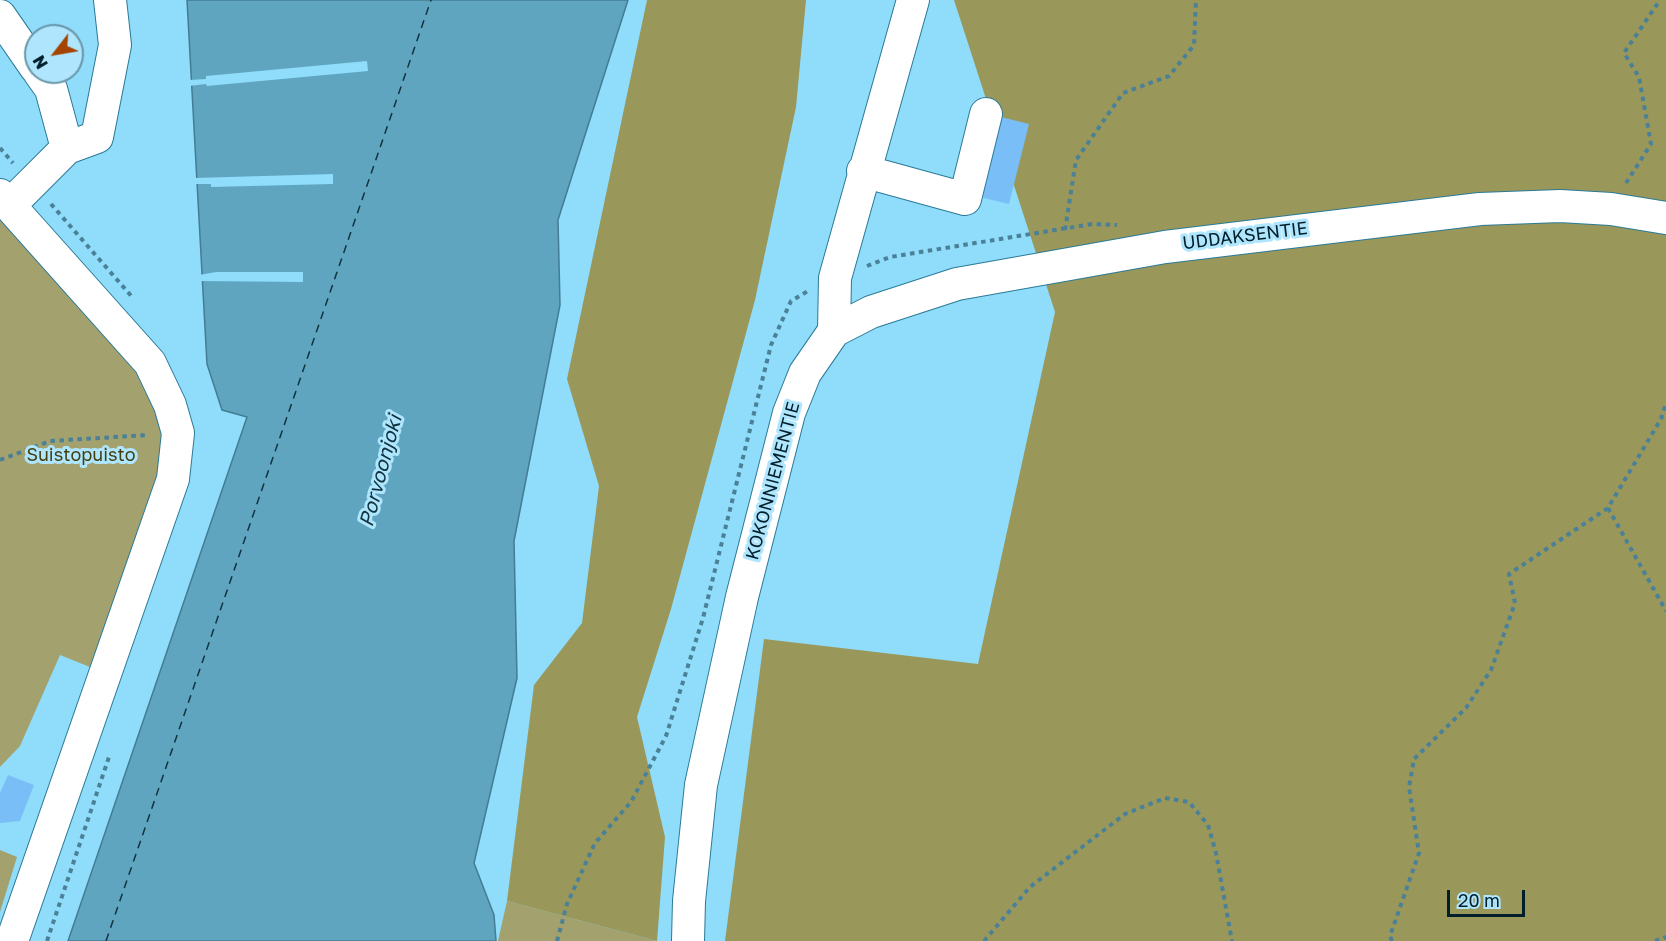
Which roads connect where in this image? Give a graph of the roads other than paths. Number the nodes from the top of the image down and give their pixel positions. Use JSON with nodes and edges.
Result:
{"nodes":[{"id":1,"x":110,"y":0,"type":"edge"},
{"id":2,"x":914,"y":0,"type":"edge"},
{"id":3,"x":0,"y":16,"type":"edge"},
{"id":4,"x":24,"y":51,"type":"edge"},
{"id":5,"x":47,"y":84,"type":"edge"},
{"id":6,"x":986,"y":114,"type":"dead end"},
{"id":7,"x":67,"y":148,"type":"junction"},
{"id":8,"x":863,"y":171,"type":"junction"},
{"id":9,"x":5,"y":200,"type":"edge"},
{"id":10,"x":1666,"y":218,"type":"edge"},
{"id":11,"x":834,"y":331,"type":"junction"},
{"id":12,"x":12,"y":941,"type":"edge"},
{"id":13,"x":688,"y":941,"type":"edge"}],
"edges":[{"from":1,"to":7,"type":"street"},
{"from":2,"to":8,"type":"street"},
{"from":3,"to":4,"type":"street"},
{"from":5,"to":7,"type":"street"},
{"from":6,"to":8,"type":"street"},
{"from":7,"to":9,"type":"street"},
{"from":8,"to":11,"type":"street"},
{"from":9,"to":12,"type":"street"},
{"from":10,"to":11,"type":"street","name":"UDDAKSENTIE"},
{"from":11,"to":13,"type":"street","name":"KOKONNIEMENTIE"}]}
